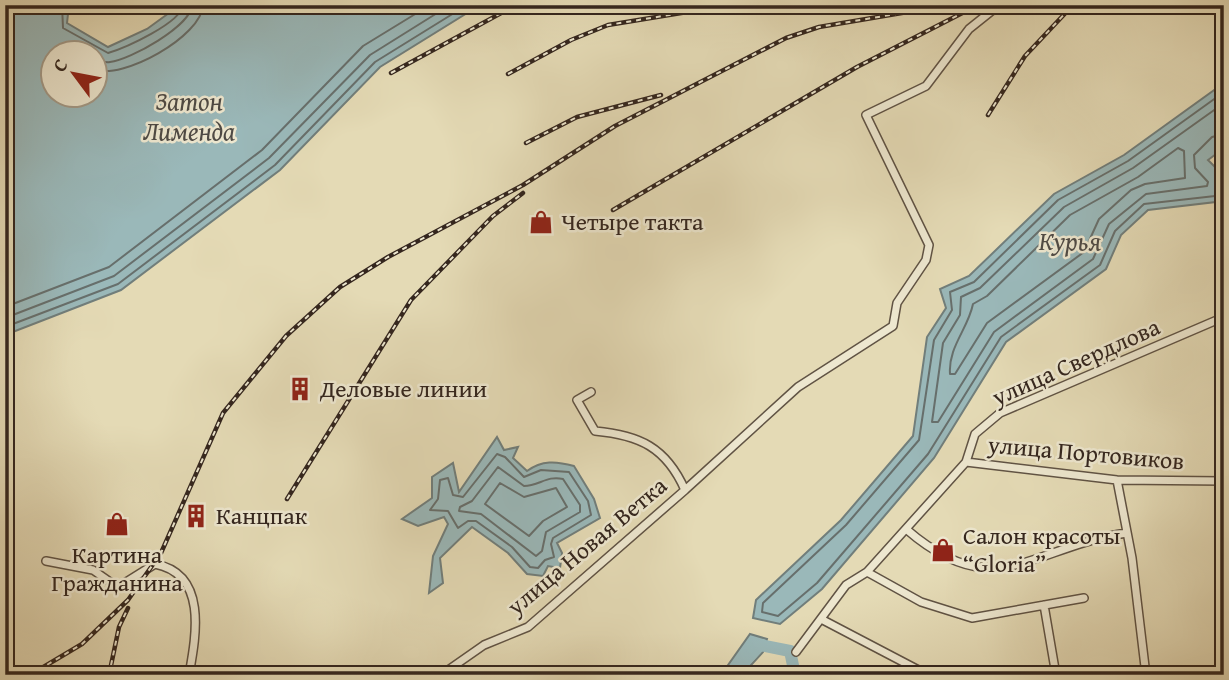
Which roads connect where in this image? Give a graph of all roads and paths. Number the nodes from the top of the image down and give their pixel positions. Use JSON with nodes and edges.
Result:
{"nodes":[{"id":1,"x":999,"y":5,"type":"edge"},
{"id":2,"x":1224,"y":317,"type":"edge"},
{"id":3,"x":591,"y":392,"type":"dead end"},
{"id":4,"x":966,"y":462,"type":"junction"},
{"id":5,"x":1118,"y":480,"type":"junction"},
{"id":6,"x":1224,"y":481,"type":"edge"},
{"id":7,"x":685,"y":490,"type":"junction"},
{"id":8,"x":906,"y":529,"type":"junction"},
{"id":9,"x":1127,"y":533,"type":"junction"},
{"id":10,"x":46,"y":561,"type":"dead end"},
{"id":11,"x":867,"y":572,"type":"junction"},
{"id":12,"x":1084,"y":598,"type":"dead end"},
{"id":13,"x":1044,"y":605,"type":"junction"},
{"id":14,"x":821,"y":619,"type":"junction"},
{"id":15,"x":796,"y":652,"type":"dead end"},
{"id":16,"x":189,"y":675,"type":"edge"},
{"id":17,"x":441,"y":675,"type":"edge"},
{"id":18,"x":928,"y":675,"type":"edge"},
{"id":19,"x":1056,"y":675,"type":"edge"},
{"id":20,"x":1146,"y":675,"type":"edge"}],
"edges":[{"from":1,"to":7,"type":"street","name":"улица Новая Ветка"},
{"from":2,"to":4,"type":"street","name":"улица Свердлова"},
{"from":3,"to":7,"type":"street","name":"улица Новая Ветка"},
{"from":4,"to":5,"type":"street","name":"улица Портовиков"},
{"from":4,"to":8,"type":"street","name":"улица Портовиков"},
{"from":5,"to":6,"type":"street","name":"улица Портовиков"},
{"from":5,"to":9,"type":"street"},
{"from":7,"to":17,"type":"street","name":"улица Новая Ветка"},
{"from":8,"to":9,"type":"street"},
{"from":8,"to":11,"type":"street","name":"улица Портовиков"},
{"from":9,"to":20,"type":"street"},
{"from":10,"to":16,"type":"street"},
{"from":11,"to":13,"type":"street"},
{"from":11,"to":14,"type":"street","name":"улица Портовиков"},
{"from":12,"to":13,"type":"street"},
{"from":13,"to":19,"type":"street"},
{"from":14,"to":15,"type":"street","name":"улица Портовиков"},
{"from":14,"to":18,"type":"street"}]}
